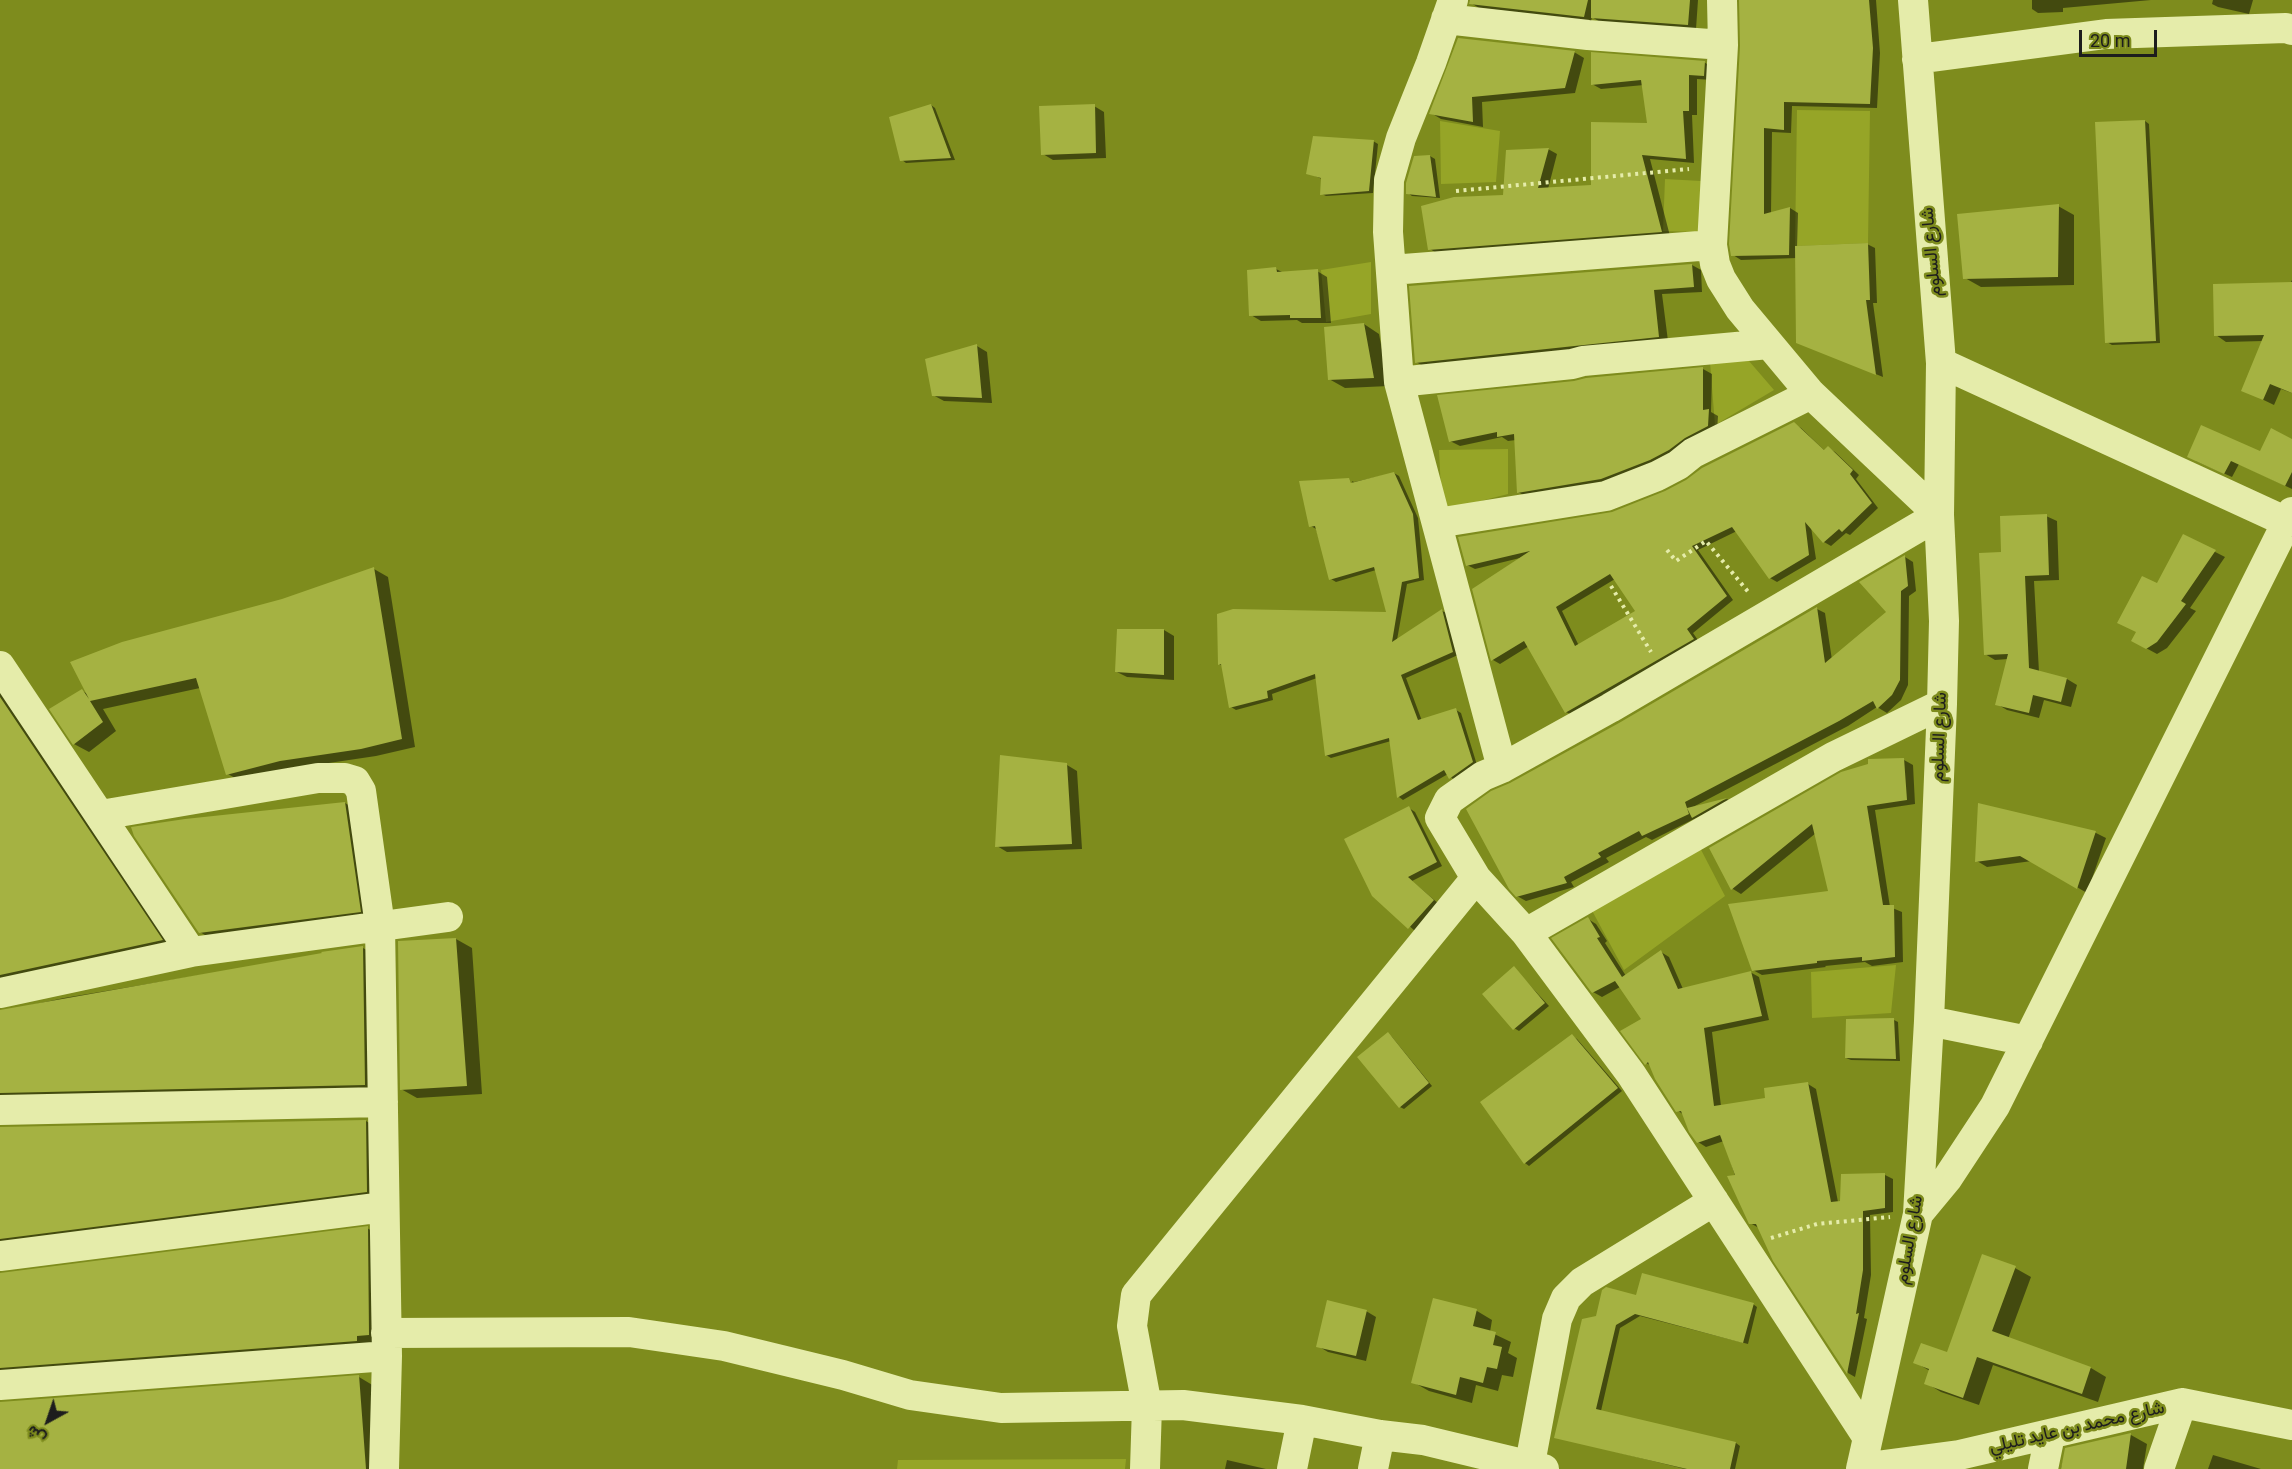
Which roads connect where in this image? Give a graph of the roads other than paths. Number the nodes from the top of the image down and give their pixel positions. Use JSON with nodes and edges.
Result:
{"nodes":[{"id":1,"x":1722,"y":0,"type":"edge"},
{"id":2,"x":1913,"y":0,"type":"edge"},
{"id":3,"x":1450,"y":10,"type":"edge"},
{"id":4,"x":2292,"y":30,"type":"edge"},
{"id":5,"x":1723,"y":45,"type":"junction"},
{"id":6,"x":1917,"y":59,"type":"junction"},
{"id":7,"x":1712,"y":245,"type":"junction"},
{"id":8,"x":1391,"y":270,"type":"junction"},
{"id":9,"x":1769,"y":344,"type":"junction"},
{"id":10,"x":1941,"y":363,"type":"junction"},
{"id":11,"x":1399,"y":382,"type":"junction"},
{"id":12,"x":1811,"y":394,"type":"junction"},
{"id":13,"x":1939,"y":515,"type":"junction"},
{"id":14,"x":2289,"y":517,"type":"edge"},
{"id":15,"x":1437,"y":523,"type":"junction"},
{"id":16,"x":3,"y":674,"type":"edge"},
{"id":17,"x":1942,"y":704,"type":"junction"},
{"id":18,"x":1502,"y":768,"type":"junction"},
{"id":19,"x":101,"y":815,"type":"junction"},
{"id":20,"x":1476,"y":878,"type":"junction"},
{"id":21,"x":448,"y":917,"type":"dead end"},
{"id":22,"x":380,"y":926,"type":"junction"},
{"id":23,"x":1526,"y":933,"type":"junction"},
{"id":24,"x":191,"y":952,"type":"junction"},
{"id":25,"x":0,"y":993,"type":"edge"},
{"id":26,"x":1929,"y":1021,"type":"junction"},
{"id":27,"x":2028,"y":1041,"type":"junction"},
{"id":28,"x":383,"y":1102,"type":"junction"},
{"id":29,"x":0,"y":1110,"type":"edge"},
{"id":30,"x":1714,"y":1201,"type":"junction"},
{"id":31,"x":384,"y":1207,"type":"junction"},
{"id":32,"x":1918,"y":1214,"type":"junction"},
{"id":33,"x":0,"y":1256,"type":"edge"},
{"id":34,"x":387,"y":1345,"type":"junction"},
{"id":35,"x":0,"y":1385,"type":"edge"},
{"id":36,"x":2182,"y":1403,"type":"junction"},
{"id":37,"x":1148,"y":1406,"type":"junction"},
{"id":38,"x":1302,"y":1420,"type":"junction"},
{"id":39,"x":2292,"y":1425,"type":"edge"},
{"id":40,"x":1380,"y":1435,"type":"junction"},
{"id":41,"x":2050,"y":1435,"type":"junction"},
{"id":42,"x":1868,"y":1438,"type":"junction"},
{"id":43,"x":1534,"y":1468,"type":"edge"},
{"id":44,"x":384,"y":1469,"type":"edge"},
{"id":45,"x":1145,"y":1469,"type":"edge"},
{"id":46,"x":1293,"y":1469,"type":"edge"},
{"id":47,"x":1373,"y":1469,"type":"edge"},
{"id":48,"x":1861,"y":1469,"type":"edge"},
{"id":49,"x":2043,"y":1469,"type":"edge"},
{"id":50,"x":2159,"y":1469,"type":"edge"}],
"edges":[{"from":1,"to":5,"type":"street"},
{"from":2,"to":6,"type":"street","name":"شارع السلوم"},
{"from":3,"to":5,"type":"street"},
{"from":3,"to":8,"type":"street"},
{"from":4,"to":6,"type":"street"},
{"from":5,"to":7,"type":"street"},
{"from":6,"to":10,"type":"street","name":"شارع السلوم"},
{"from":7,"to":8,"type":"street"},
{"from":7,"to":9,"type":"street"},
{"from":8,"to":11,"type":"street"},
{"from":9,"to":11,"type":"street"},
{"from":9,"to":12,"type":"street"},
{"from":10,"to":13,"type":"street","name":"شارع السلوم"},
{"from":10,"to":14,"type":"street"},
{"from":11,"to":15,"type":"street"},
{"from":12,"to":13,"type":"street"},
{"from":12,"to":15,"type":"street"},
{"from":13,"to":17,"type":"street","name":"شارع السلوم"},
{"from":13,"to":18,"type":"street"},
{"from":14,"to":27,"type":"street"},
{"from":15,"to":18,"type":"street"},
{"from":16,"to":19,"type":"street"},
{"from":17,"to":23,"type":"street"},
{"from":17,"to":26,"type":"street","name":"شارع السلوم"},
{"from":18,"to":20,"type":"street"},
{"from":19,"to":22,"type":"street"},
{"from":19,"to":24,"type":"street"},
{"from":20,"to":23,"type":"street"},
{"from":20,"to":37,"type":"street"},
{"from":21,"to":22,"type":"street"},
{"from":22,"to":24,"type":"street"},
{"from":22,"to":28,"type":"street"},
{"from":23,"to":30,"type":"street"},
{"from":24,"to":25,"type":"street"},
{"from":26,"to":27,"type":"street"},
{"from":26,"to":32,"type":"street","name":"شارع السلوم"},
{"from":27,"to":32,"type":"street"},
{"from":28,"to":29,"type":"street"},
{"from":28,"to":31,"type":"street"},
{"from":30,"to":42,"type":"street"},
{"from":30,"to":43,"type":"street"},
{"from":31,"to":33,"type":"street"},
{"from":31,"to":34,"type":"street"},
{"from":32,"to":42,"type":"street","name":"شارع السلوم"},
{"from":34,"to":35,"type":"street"},
{"from":34,"to":37,"type":"street"},
{"from":34,"to":44,"type":"street"},
{"from":36,"to":39,"type":"street","name":"شارع محمد بن عايد تليلي"},
{"from":36,"to":41,"type":"street","name":"شارع محمد بن عايد تليلي"},
{"from":36,"to":50,"type":"street"},
{"from":37,"to":38,"type":"street"},
{"from":37,"to":45,"type":"street"},
{"from":38,"to":40,"type":"street"},
{"from":38,"to":46,"type":"street"},
{"from":40,"to":43,"type":"street"},
{"from":40,"to":47,"type":"street"},
{"from":41,"to":48,"type":"street","name":"شارع محمد بن عايد تليلي"},
{"from":41,"to":49,"type":"street"},
{"from":42,"to":48,"type":"street","name":"شارع السلوم"}]}
